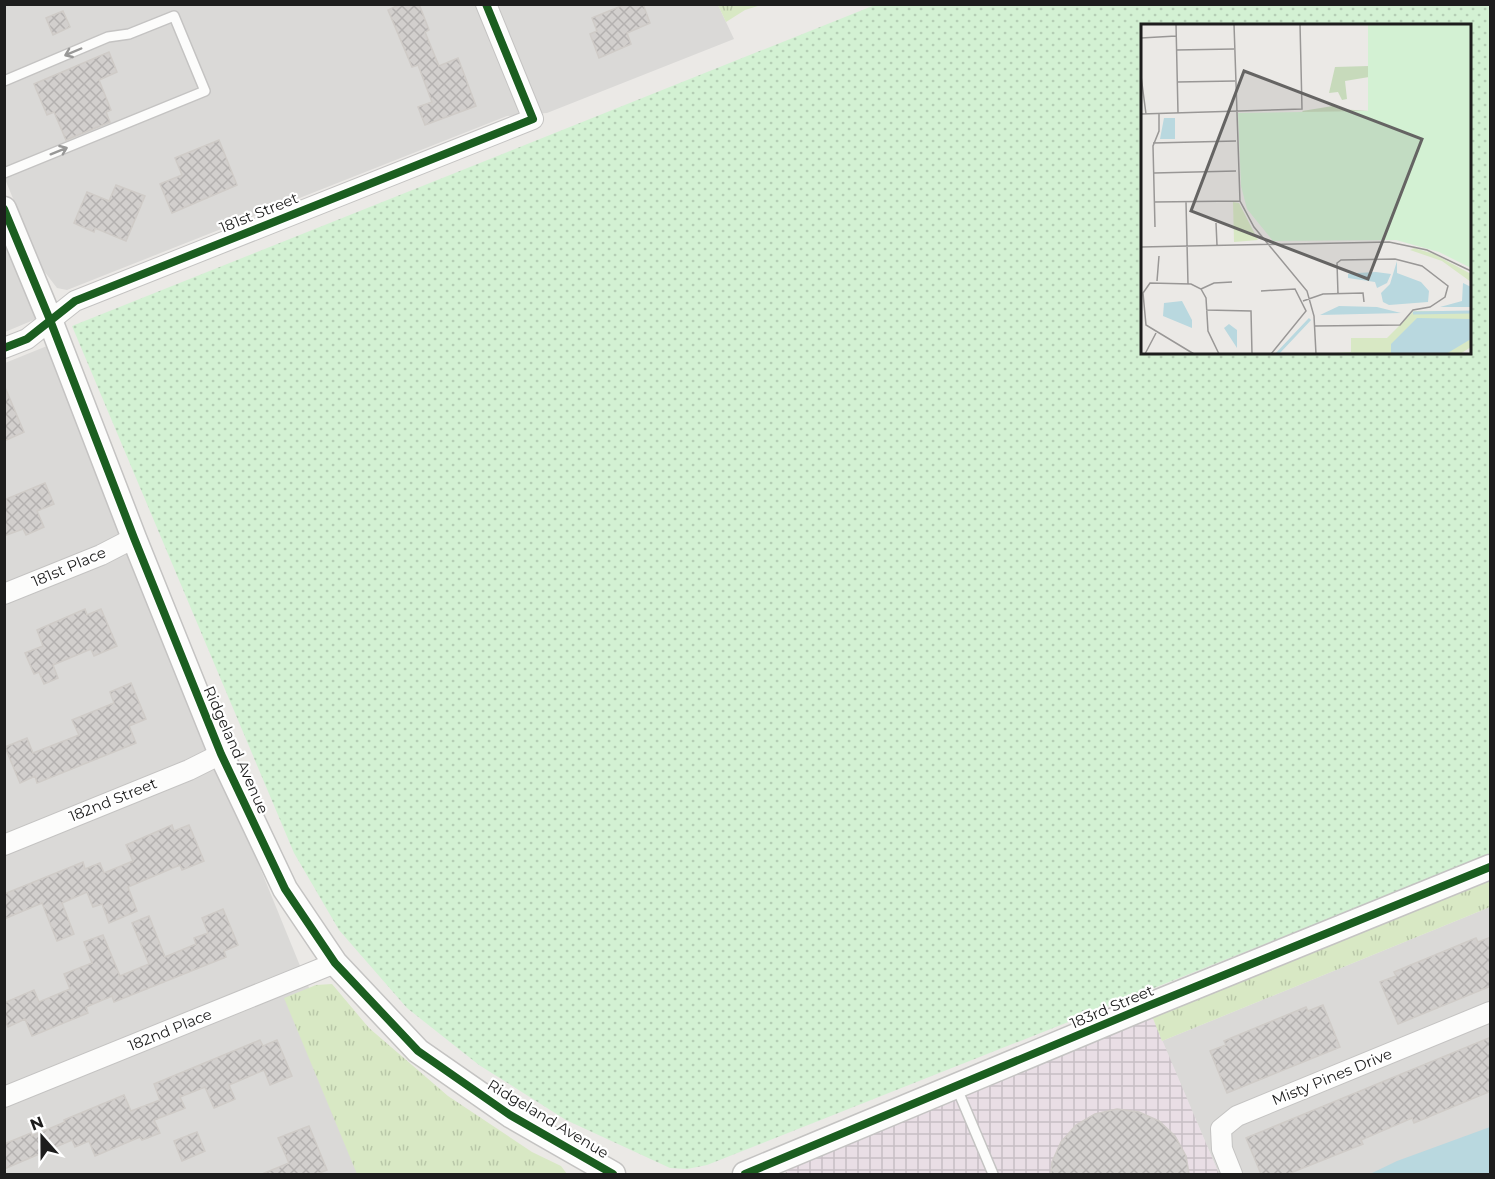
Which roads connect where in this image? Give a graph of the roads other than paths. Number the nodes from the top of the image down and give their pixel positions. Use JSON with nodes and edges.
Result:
{"nodes":[{"id":1,"x":486,"y":4,"type":"edge"},
{"id":2,"x":4,"y":81,"type":"edge"},
{"id":3,"x":4,"y":173,"type":"edge"},
{"id":4,"x":4,"y":209,"type":"edge"},
{"id":5,"x":50,"y":320,"type":"junction"},
{"id":6,"x":4,"y":348,"type":"edge"},
{"id":7,"x":134,"y":538,"type":"junction"},
{"id":8,"x":4,"y":594,"type":"edge"},
{"id":9,"x":221,"y":754,"type":"junction"},
{"id":10,"x":4,"y":845,"type":"edge"},
{"id":11,"x":1491,"y":867,"type":"edge"},
{"id":12,"x":335,"y":963,"type":"junction"},
{"id":13,"x":1491,"y":1012,"type":"edge"},
{"id":14,"x":956,"y":1086,"type":"junction"},
{"id":15,"x":4,"y":1097,"type":"edge"},
{"id":16,"x":563,"y":1146,"type":"junction"},
{"id":17,"x":772,"y":1168,"type":"edge"},
{"id":18,"x":579,"y":1174,"type":"edge"},
{"id":19,"x":614,"y":1174,"type":"edge"},
{"id":20,"x":746,"y":1174,"type":"edge"},
{"id":21,"x":993,"y":1174,"type":"edge"},
{"id":22,"x":1232,"y":1174,"type":"edge"}],
"edges":[{"from":1,"to":5,"type":"street","name":"181st Street"},
{"from":3,"to":2,"type":"lane","one_way":true},
{"from":4,"to":5,"type":"street","name":"Ridgeland Avenue"},
{"from":5,"to":6,"type":"street","name":"181st Street"},
{"from":5,"to":7,"type":"street","name":"Ridgeland Avenue"},
{"from":7,"to":8,"type":"street","name":"181st Place"},
{"from":7,"to":9,"type":"street","name":"Ridgeland Avenue"},
{"from":9,"to":10,"type":"street","name":"182nd Street"},
{"from":9,"to":12,"type":"street","name":"Ridgeland Avenue"},
{"from":11,"to":14,"type":"street","name":"183rd Street"},
{"from":12,"to":15,"type":"street","name":"182nd Place"},
{"from":12,"to":16,"type":"street","name":"Ridgeland Avenue"},
{"from":13,"to":22,"type":"street","name":"Misty Pines Drive"},
{"from":14,"to":17,"type":"street","name":"183rd Street"},
{"from":14,"to":21,"type":"lane"},
{"from":16,"to":18,"type":"street"},
{"from":16,"to":19,"type":"street","name":"Ridgeland Avenue"},
{"from":17,"to":20,"type":"street","name":"183rd Street"}]}
